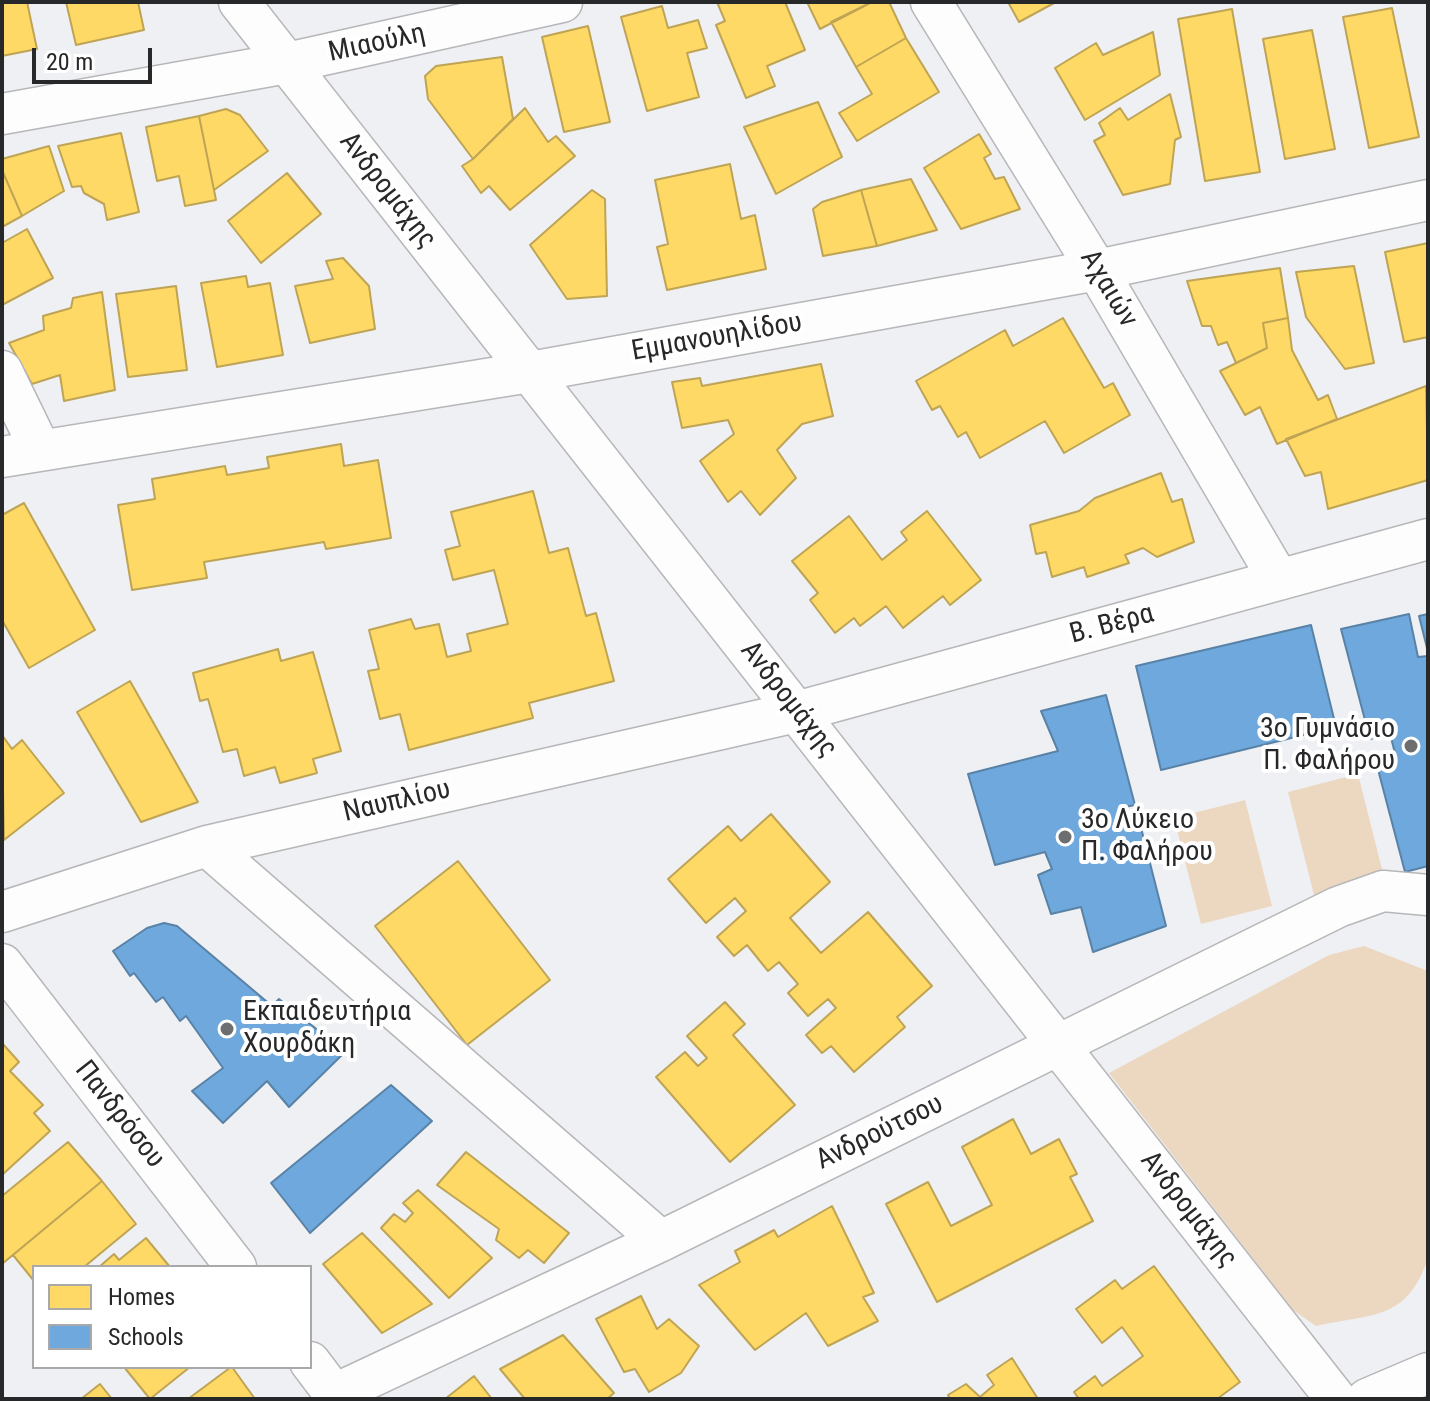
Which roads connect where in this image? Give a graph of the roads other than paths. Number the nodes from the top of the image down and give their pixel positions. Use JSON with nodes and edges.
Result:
{"nodes":[{"id":1,"x":239,"y":2,"type":"edge"},
{"id":2,"x":562,"y":2,"type":"edge"},
{"id":3,"x":931,"y":2,"type":"edge"},
{"id":4,"x":415,"y":19,"type":"edge"},
{"id":5,"x":287,"y":63,"type":"junction"},
{"id":6,"x":2,"y":114,"type":"edge"},
{"id":7,"x":1428,"y":200,"type":"edge"},
{"id":8,"x":1097,"y":270,"type":"junction"},
{"id":9,"x":2,"y":371,"type":"edge"},
{"id":10,"x":530,"y":372,"type":"junction"},
{"id":11,"x":40,"y":449,"type":"junction"},
{"id":12,"x":2,"y":457,"type":"edge"},
{"id":13,"x":1428,"y":539,"type":"edge"},
{"id":14,"x":1279,"y":580,"type":"junction"},
{"id":15,"x":796,"y":712,"type":"junction"},
{"id":16,"x":207,"y":846,"type":"junction"},
{"id":17,"x":1428,"y":895,"type":"edge"},
{"id":18,"x":2,"y":912,"type":"edge"},
{"id":19,"x":2,"y":964,"type":"edge"},
{"id":20,"x":1058,"y":1045,"type":"junction"},
{"id":21,"x":661,"y":1241,"type":"junction"},
{"id":22,"x":234,"y":1265,"type":"edge"},
{"id":23,"x":312,"y":1365,"type":"edge"},
{"id":24,"x":1422,"y":1374,"type":"edge"},
{"id":25,"x":336,"y":1397,"type":"edge"},
{"id":26,"x":1336,"y":1399,"type":"edge"},
{"id":27,"x":1367,"y":1399,"type":"edge"}],
"edges":[{"from":1,"to":5,"type":"street","name":"Ανδρομάχης"},
{"from":2,"to":4,"type":"street","name":"Μιαούλη"},
{"from":3,"to":8,"type":"street","name":"Αχαιών"},
{"from":4,"to":5,"type":"street","name":"Μιαούλη"},
{"from":5,"to":6,"type":"street","name":"Μιαούλη"},
{"from":5,"to":10,"type":"street","name":"Ανδρομάχης"},
{"from":7,"to":8,"type":"street","name":"Εμμανουηλίδου"},
{"from":8,"to":10,"type":"street","name":"Εμμανουηλίδου"},
{"from":8,"to":14,"type":"street","name":"Αχαιών"},
{"from":9,"to":11,"type":"street"},
{"from":10,"to":11,"type":"street","name":"Εμμανουηλίδου"},
{"from":10,"to":15,"type":"street","name":"Ανδρομάχης"},
{"from":11,"to":12,"type":"street","name":"Εμμανουηλίδου"},
{"from":13,"to":14,"type":"street","name":"Β. Βέρα"},
{"from":14,"to":15,"type":"street","name":"Β. Βέρα"},
{"from":15,"to":16,"type":"street","name":"Ναυπλίου"},
{"from":15,"to":20,"type":"street","name":"Ανδρομάχης"},
{"from":16,"to":18,"type":"street","name":"Ναυπλίου"},
{"from":16,"to":21,"type":"street"},
{"from":17,"to":20,"type":"street","name":"Ανδρούτσου"},
{"from":19,"to":22,"type":"street","name":"Πανδρόσου"},
{"from":20,"to":21,"type":"street","name":"Ανδρούτσου"},
{"from":20,"to":26,"type":"street","name":"Ανδρομάχης"},
{"from":21,"to":25,"type":"street","name":"Ανδρούτσου"},
{"from":23,"to":25,"type":"street"},
{"from":24,"to":27,"type":"street"}]}
